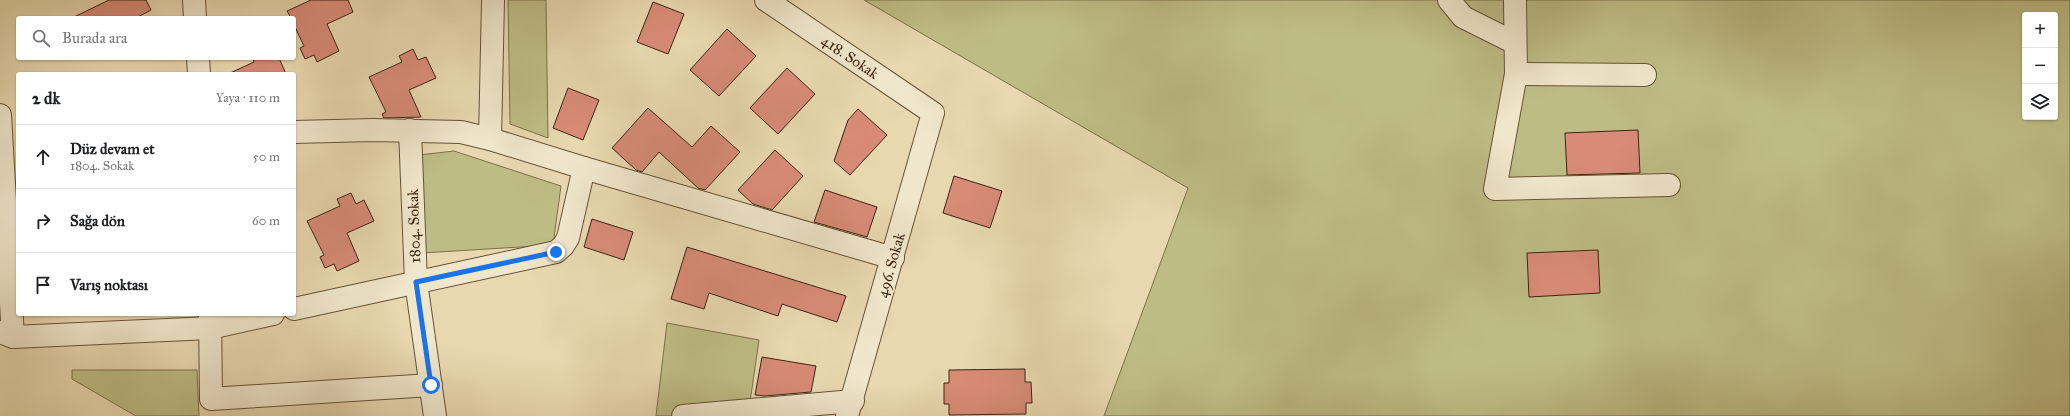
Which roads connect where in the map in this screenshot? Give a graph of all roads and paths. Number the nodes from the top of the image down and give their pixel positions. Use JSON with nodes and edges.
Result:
{"nodes":[{"id":1,"x":194,"y":0,"type":"edge"},
{"id":2,"x":494,"y":0,"type":"edge"},
{"id":3,"x":766,"y":0,"type":"edge"},
{"id":4,"x":1449,"y":0,"type":"edge"},
{"id":5,"x":1515,"y":0,"type":"edge"},
{"id":6,"x":196,"y":16,"type":"edge"},
{"id":7,"x":1516,"y":43,"type":"junction"},
{"id":8,"x":198,"y":60,"type":"edge"},
{"id":9,"x":199,"y":72,"type":"edge"},
{"id":10,"x":1516,"y":74,"type":"junction"},
{"id":11,"x":1645,"y":75,"type":"dead end"},
{"id":12,"x":934,"y":113,"type":"joint"},
{"id":13,"x":0,"y":115,"type":"edge"},
{"id":14,"x":410,"y":130,"type":"junction"},
{"id":15,"x":296,"y":132,"type":"edge"},
{"id":16,"x":490,"y":139,"type":"junction"},
{"id":17,"x":584,"y":168,"type":"junction"},
{"id":18,"x":1669,"y":186,"type":"dead end"},
{"id":19,"x":893,"y":258,"type":"junction"},
{"id":20,"x":416,"y":282,"type":"junction"},
{"id":21,"x":296,"y":309,"type":"edge"},
{"id":22,"x":255,"y":316,"type":"edge"},
{"id":23,"x":210,"y":321,"type":"edge"},
{"id":24,"x":6,"y":335,"type":"edge"},
{"id":25,"x":431,"y":385,"type":"junction"},
{"id":26,"x":214,"y":404,"type":"edge"},
{"id":27,"x":850,"y":408,"type":"edge"},
{"id":28,"x":235,"y":416,"type":"edge"},
{"id":29,"x":436,"y":416,"type":"edge"},
{"id":30,"x":683,"y":416,"type":"edge"}],
"edges":[{"from":1,"to":6,"type":"street"},
{"from":2,"to":16,"type":"street"},
{"from":3,"to":12,"type":"street","name":"418. Sokak"},
{"from":4,"to":7,"type":"street"},
{"from":5,"to":7,"type":"street"},
{"from":7,"to":10,"type":"street"},
{"from":8,"to":9,"type":"street"},
{"from":10,"to":11,"type":"street"},
{"from":10,"to":18,"type":"street"},
{"from":12,"to":19,"type":"street","name":"496. Sokak"},
{"from":13,"to":24,"type":"street"},
{"from":14,"to":15,"type":"street"},
{"from":14,"to":16,"type":"street"},
{"from":14,"to":20,"type":"street","name":"1804. Sokak"},
{"from":16,"to":17,"type":"street"},
{"from":17,"to":19,"type":"street"},
{"from":17,"to":20,"type":"street"},
{"from":19,"to":27,"type":"street","name":"496. Sokak"},
{"from":20,"to":21,"type":"street"},
{"from":20,"to":25,"type":"street","name":"1804. Sokak"},
{"from":22,"to":23,"type":"street"},
{"from":23,"to":24,"type":"street"},
{"from":23,"to":26,"type":"street"},
{"from":25,"to":26,"type":"street"},
{"from":25,"to":29,"type":"street","name":"1804. Sokak"},
{"from":26,"to":28,"type":"street"},
{"from":27,"to":30,"type":"street"}]}
